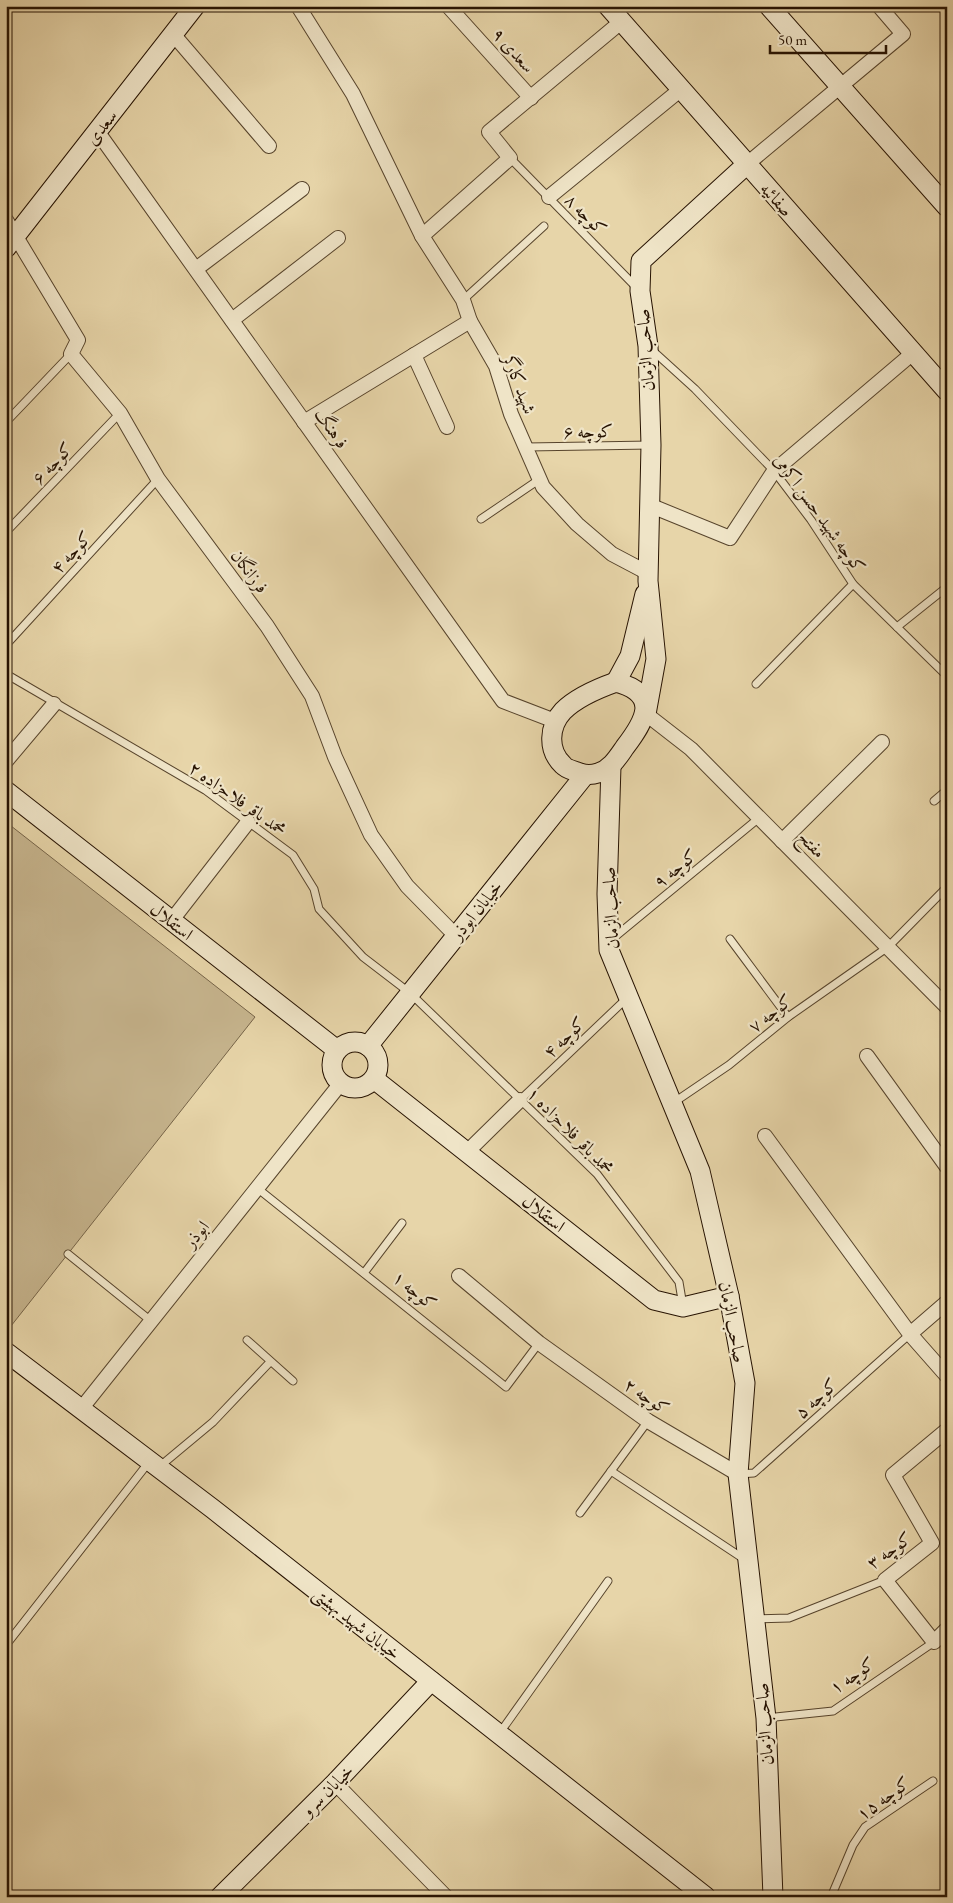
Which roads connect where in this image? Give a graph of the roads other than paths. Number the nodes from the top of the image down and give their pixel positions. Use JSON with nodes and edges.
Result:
{"nodes":[{"id":1,"x":195,"y":6,"type":"edge"},
{"id":2,"x":298,"y":6,"type":"edge"},
{"id":3,"x":448,"y":6,"type":"edge"},
{"id":4,"x":608,"y":6,"type":"edge"},
{"id":5,"x":769,"y":6,"type":"edge"},
{"id":6,"x":878,"y":6,"type":"edge"},
{"id":7,"x":621,"y":22,"type":"junction"},
{"id":8,"x":173,"y":34,"type":"junction"},
{"id":9,"x":838,"y":87,"type":"junction"},
{"id":10,"x":680,"y":90,"type":"junction"},
{"id":11,"x":531,"y":98,"type":"junction"},
{"id":12,"x":97,"y":131,"type":"junction"},
{"id":13,"x":269,"y":146,"type":"dead end"},
{"id":14,"x":510,"y":158,"type":"junction"},
{"id":15,"x":746,"y":165,"type":"junction"},
{"id":16,"x":302,"y":189,"type":"dead end"},
{"id":17,"x":549,"y":197,"type":"junction"},
{"id":18,"x":947,"y":207,"type":"edge"},
{"id":19,"x":544,"y":226,"type":"dead end"},
{"id":20,"x":10,"y":234,"type":"edge"},
{"id":21,"x":422,"y":236,"type":"junction"},
{"id":22,"x":338,"y":238,"type":"dead end"},
{"id":23,"x":196,"y":269,"type":"junction"},
{"id":24,"x":640,"y":291,"type":"junction"},
{"id":25,"x":463,"y":300,"type":"junction"},
{"id":26,"x":232,"y":320,"type":"junction"},
{"id":27,"x":470,"y":321,"type":"junction"},
{"id":28,"x":648,"y":346,"type":"junction"},
{"id":29,"x":913,"y":353,"type":"junction"},
{"id":30,"x":71,"y":354,"type":"junction"},
{"id":31,"x":414,"y":355,"type":"junction"},
{"id":32,"x":947,"y":391,"type":"edge"},
{"id":33,"x":120,"y":413,"type":"junction"},
{"id":34,"x":6,"y":422,"type":"edge"},
{"id":35,"x":304,"y":422,"type":"junction"},
{"id":36,"x":447,"y":427,"type":"dead end"},
{"id":37,"x":650,"y":445,"type":"junction"},
{"id":38,"x":526,"y":447,"type":"junction"},
{"id":39,"x":774,"y":471,"type":"junction"},
{"id":40,"x":158,"y":479,"type":"junction"},
{"id":41,"x":540,"y":479,"type":"junction"},
{"id":42,"x":649,"y":504,"type":"junction"},
{"id":43,"x":480,"y":519,"type":"dead end"},
{"id":44,"x":6,"y":532,"type":"edge"},
{"id":45,"x":648,"y":577,"type":"junction"},
{"id":46,"x":853,"y":584,"type":"junction"},
{"id":47,"x":947,"y":587,"type":"edge"},
{"id":48,"x":897,"y":628,"type":"junction"},
{"id":49,"x":6,"y":645,"type":"edge"},
{"id":50,"x":6,"y":674,"type":"edge"},
{"id":51,"x":947,"y":676,"type":"edge"},
{"id":52,"x":616,"y":682,"type":"junction"},
{"id":53,"x":756,"y":684,"type":"dead end"},
{"id":54,"x":54,"y":704,"type":"junction"},
{"id":55,"x":646,"y":714,"type":"junction"},
{"id":56,"x":555,"y":721,"type":"junction"},
{"id":57,"x":882,"y":742,"type":"dead end"},
{"id":58,"x":6,"y":761,"type":"edge"},
{"id":59,"x":611,"y":766,"type":"junction"},
{"id":60,"x":585,"y":775,"type":"junction"},
{"id":61,"x":947,"y":790,"type":"edge"},
{"id":62,"x":6,"y":791,"type":"edge"},
{"id":63,"x":934,"y":801,"type":"dead end"},
{"id":64,"x":760,"y":818,"type":"junction"},
{"id":65,"x":248,"y":822,"type":"junction"},
{"id":66,"x":782,"y":841,"type":"junction"},
{"id":67,"x":947,"y":887,"type":"edge"},
{"id":68,"x":172,"y":920,"type":"junction"},
{"id":69,"x":456,"y":936,"type":"junction"},
{"id":70,"x":730,"y":939,"type":"dead end"},
{"id":71,"x":609,"y":941,"type":"junction"},
{"id":72,"x":888,"y":947,"type":"junction"},
{"id":73,"x":410,"y":993,"type":"junction"},
{"id":74,"x":628,"y":997,"type":"junction"},
{"id":75,"x":947,"y":1007,"type":"edge"},
{"id":76,"x":788,"y":1017,"type":"junction"},
{"id":77,"x":368,"y":1046,"type":"junction"},
{"id":78,"x":337,"y":1050,"type":"junction"},
{"id":79,"x":866,"y":1056,"type":"dead end"},
{"id":80,"x":374,"y":1079,"type":"junction"},
{"id":81,"x":341,"y":1083,"type":"junction"},
{"id":82,"x":520,"y":1100,"type":"junction"},
{"id":83,"x":672,"y":1103,"type":"junction"},
{"id":84,"x":765,"y":1136,"type":"dead end"},
{"id":85,"x":467,"y":1152,"type":"junction"},
{"id":86,"x":947,"y":1168,"type":"edge"},
{"id":87,"x":257,"y":1188,"type":"junction"},
{"id":88,"x":402,"y":1223,"type":"dead end"},
{"id":89,"x":68,"y":1254,"type":"dead end"},
{"id":90,"x":364,"y":1273,"type":"junction"},
{"id":91,"x":459,"y":1276,"type":"dead end"},
{"id":92,"x":729,"y":1296,"type":"junction"},
{"id":93,"x":947,"y":1302,"type":"edge"},
{"id":94,"x":683,"y":1307,"type":"junction"},
{"id":95,"x":151,"y":1321,"type":"junction"},
{"id":96,"x":910,"y":1334,"type":"junction"},
{"id":97,"x":247,"y":1340,"type":"dead end"},
{"id":98,"x":539,"y":1343,"type":"junction"},
{"id":99,"x":7,"y":1354,"type":"edge"},
{"id":100,"x":270,"y":1362,"type":"junction"},
{"id":101,"x":947,"y":1376,"type":"edge"},
{"id":102,"x":294,"y":1381,"type":"dead end"},
{"id":103,"x":81,"y":1409,"type":"junction"},
{"id":104,"x":648,"y":1421,"type":"junction"},
{"id":105,"x":947,"y":1430,"type":"edge"},
{"id":106,"x":154,"y":1464,"type":"junction"},
{"id":107,"x":612,"y":1471,"type":"junction"},
{"id":108,"x":738,"y":1474,"type":"junction"},
{"id":109,"x":580,"y":1513,"type":"dead end"},
{"id":110,"x":747,"y":1561,"type":"junction"},
{"id":111,"x":885,"y":1580,"type":"junction"},
{"id":112,"x":608,"y":1581,"type":"dead end"},
{"id":113,"x":755,"y":1619,"type":"junction"},
{"id":114,"x":947,"y":1629,"type":"edge"},
{"id":115,"x":934,"y":1642,"type":"junction"},
{"id":116,"x":6,"y":1645,"type":"edge"},
{"id":117,"x":431,"y":1682,"type":"junction"},
{"id":118,"x":766,"y":1718,"type":"junction"},
{"id":119,"x":499,"y":1734,"type":"junction"},
{"id":120,"x":933,"y":1781,"type":"dead end"},
{"id":121,"x":335,"y":1783,"type":"junction"},
{"id":122,"x":438,"y":1894,"type":"edge"},
{"id":123,"x":220,"y":1897,"type":"edge"},
{"id":124,"x":706,"y":1897,"type":"edge"},
{"id":125,"x":773,"y":1897,"type":"edge"},
{"id":126,"x":831,"y":1897,"type":"edge"}],
"edges":[{"from":1,"to":8,"type":"street","name":"سعدی"},
{"from":2,"to":21,"type":"street","name":"شهید کارگر"},
{"from":3,"to":11,"type":"street","name":"سعدی ۹"},
{"from":4,"to":7,"type":"street","name":"صفائیه"},
{"from":5,"to":9,"type":"street"},
{"from":6,"to":9,"type":"street"},
{"from":7,"to":10,"type":"street","name":"صفائیه"},
{"from":7,"to":11,"type":"street"},
{"from":8,"to":12,"type":"street","name":"سعدی"},
{"from":8,"to":13,"type":"street"},
{"from":9,"to":15,"type":"street"},
{"from":9,"to":18,"type":"street"},
{"from":10,"to":15,"type":"street","name":"صفائیه"},
{"from":10,"to":17,"type":"street"},
{"from":11,"to":14,"type":"street"},
{"from":12,"to":20,"type":"street","name":"سعدی"},
{"from":12,"to":23,"type":"street","name":"فرهنگ"},
{"from":14,"to":17,"type":"lane","name":"کوچه ۸"},
{"from":14,"to":21,"type":"street"},
{"from":15,"to":24,"type":"street","name":"صاحب الزمان"},
{"from":15,"to":29,"type":"street","name":"صفائیه"},
{"from":16,"to":23,"type":"street"},
{"from":17,"to":24,"type":"lane","name":"کوچه ۸"},
{"from":19,"to":25,"type":"lane"},
{"from":20,"to":30,"type":"street"},
{"from":21,"to":25,"type":"street","name":"شهید کارگر"},
{"from":22,"to":26,"type":"street"},
{"from":23,"to":26,"type":"street","name":"فرهنگ"},
{"from":24,"to":28,"type":"street","name":"صاحب الزمان"},
{"from":25,"to":27,"type":"street","name":"شهید کارگر"},
{"from":26,"to":35,"type":"street","name":"فرهنگ"},
{"from":27,"to":31,"type":"street"},
{"from":27,"to":38,"type":"street","name":"شهید کارگر"},
{"from":28,"to":37,"type":"street","name":"صاحب الزمان"},
{"from":28,"to":39,"type":"lane","name":"کوچه شهید حسن اکرمی"},
{"from":29,"to":32,"type":"street","name":"صفائیه"},
{"from":29,"to":39,"type":"street"},
{"from":30,"to":33,"type":"street","name":"فرزانگان"},
{"from":30,"to":34,"type":"lane"},
{"from":31,"to":35,"type":"street"},
{"from":31,"to":36,"type":"street"},
{"from":33,"to":40,"type":"street","name":"فرزانگان"},
{"from":33,"to":44,"type":"lane","name":"کوچه ۶"},
{"from":35,"to":56,"type":"street","name":"فرهنگ"},
{"from":37,"to":38,"type":"lane","name":"کوچه ۶"},
{"from":37,"to":42,"type":"street","name":"صاحب الزمان"},
{"from":38,"to":41,"type":"street","name":"شهید کارگر"},
{"from":39,"to":42,"type":"street"},
{"from":39,"to":46,"type":"lane","name":"کوچه شهید حسن اکرمی"},
{"from":40,"to":49,"type":"lane","name":"کوچه ۴"},
{"from":40,"to":69,"type":"street","name":"فرزانگان"},
{"from":41,"to":43,"type":"lane"},
{"from":41,"to":45,"type":"street","name":"شهید کارگر"},
{"from":42,"to":45,"type":"street","name":"صاحب الزمان"},
{"from":45,"to":52,"type":"street"},
{"from":45,"to":55,"type":"street"},
{"from":46,"to":48,"type":"lane","name":"کوچه شهید حسن اکرمی"},
{"from":46,"to":53,"type":"lane"},
{"from":47,"to":48,"type":"lane"},
{"from":48,"to":51,"type":"lane","name":"کوچه شهید حسن اکرمی"},
{"from":50,"to":54,"type":"lane","name":"محمد باقر فلاحزاده ۲"},
{"from":52,"to":55,"type":"street"},
{"from":52,"to":56,"type":"street"},
{"from":54,"to":58,"type":"street"},
{"from":54,"to":65,"type":"lane","name":"محمد باقر فلاحزاده ۲"},
{"from":55,"to":59,"type":"street"},
{"from":55,"to":64,"type":"street","name":"مفتح"},
{"from":56,"to":60,"type":"street"},
{"from":57,"to":66,"type":"street"},
{"from":59,"to":60,"type":"street"},
{"from":59,"to":71,"type":"street","name":"صاحب الزمان"},
{"from":60,"to":69,"type":"street","name":"خیابان ابوذر"},
{"from":61,"to":63,"type":"lane"},
{"from":62,"to":68,"type":"street","name":"استقلال"},
{"from":64,"to":66,"type":"street","name":"مفتح"},
{"from":64,"to":71,"type":"lane","name":"کوچه ۹"},
{"from":65,"to":68,"type":"street"},
{"from":65,"to":73,"type":"lane","name":"محمد باقر فلاحزاده ۲"},
{"from":66,"to":72,"type":"street","name":"مفتح"},
{"from":67,"to":72,"type":"lane","name":"کوچه ۷"},
{"from":68,"to":78,"type":"street","name":"استقلال"},
{"from":69,"to":73,"type":"street","name":"خیابان ابوذر"},
{"from":70,"to":76,"type":"lane"},
{"from":71,"to":74,"type":"street","name":"صاحب الزمان"},
{"from":72,"to":75,"type":"street","name":"مفتح"},
{"from":72,"to":76,"type":"lane","name":"کوچه ۷"},
{"from":73,"to":77,"type":"street","name":"خیابان ابوذر"},
{"from":73,"to":82,"type":"lane","name":"محمد باقر فلاحزاده ۱"},
{"from":74,"to":82,"type":"lane","name":"کوچه ۴"},
{"from":74,"to":83,"type":"street","name":"صاحب الزمان"},
{"from":76,"to":83,"type":"lane","name":"کوچه ۷"},
{"from":77,"to":78,"type":"street"},
{"from":77,"to":80,"type":"street"},
{"from":78,"to":81,"type":"street"},
{"from":79,"to":86,"type":"street"},
{"from":80,"to":81,"type":"street"},
{"from":80,"to":85,"type":"street","name":"استقلال"},
{"from":81,"to":87,"type":"street","name":"ابوذر"},
{"from":82,"to":85,"type":"street"},
{"from":82,"to":94,"type":"lane","name":"محمد باقر فلاحزاده ۱"},
{"from":83,"to":92,"type":"street","name":"صاحب الزمان"},
{"from":84,"to":96,"type":"street"},
{"from":85,"to":94,"type":"street","name":"استقلال"},
{"from":87,"to":90,"type":"lane","name":"کوچه ۱"},
{"from":87,"to":95,"type":"street","name":"ابوذر"},
{"from":88,"to":90,"type":"lane"},
{"from":89,"to":95,"type":"lane"},
{"from":90,"to":98,"type":"lane","name":"کوچه ۱"},
{"from":91,"to":98,"type":"street","name":"کوچه ۲"},
{"from":92,"to":94,"type":"street","name":"استقلال"},
{"from":92,"to":108,"type":"street","name":"صاحب الزمان"},
{"from":93,"to":96,"type":"street"},
{"from":95,"to":103,"type":"street","name":"ابوذر"},
{"from":96,"to":101,"type":"street"},
{"from":96,"to":108,"type":"lane","name":"کوچه ۵"},
{"from":97,"to":100,"type":"lane"},
{"from":98,"to":104,"type":"street","name":"کوچه ۲"},
{"from":99,"to":103,"type":"street","name":"خیابان شهید بهشتی"},
{"from":100,"to":102,"type":"lane"},
{"from":100,"to":106,"type":"lane"},
{"from":103,"to":106,"type":"street","name":"خیابان شهید بهشتی"},
{"from":104,"to":107,"type":"lane"},
{"from":104,"to":108,"type":"street","name":"کوچه ۲"},
{"from":105,"to":111,"type":"street","name":"کوچه ۳"},
{"from":106,"to":116,"type":"lane"},
{"from":106,"to":117,"type":"street","name":"خیابان شهید بهشتی"},
{"from":107,"to":109,"type":"lane"},
{"from":107,"to":110,"type":"lane"},
{"from":108,"to":110,"type":"street","name":"صاحب الزمان"},
{"from":110,"to":113,"type":"street","name":"صاحب الزمان"},
{"from":111,"to":113,"type":"lane","name":"کوچه ۳"},
{"from":111,"to":115,"type":"street"},
{"from":112,"to":119,"type":"lane"},
{"from":113,"to":118,"type":"street","name":"صاحب الزمان"},
{"from":114,"to":115,"type":"street","name":"کوچه ۱"},
{"from":115,"to":118,"type":"lane","name":"کوچه ۱"},
{"from":117,"to":119,"type":"street","name":"خیابان شهید بهشتی"},
{"from":117,"to":121,"type":"street","name":"خیابان سرو"},
{"from":118,"to":125,"type":"street","name":"صاحب الزمان"},
{"from":119,"to":124,"type":"street","name":"خیابان شهید بهشتی"},
{"from":120,"to":126,"type":"lane","name":"کوچه ۱۵"},
{"from":121,"to":122,"type":"street"},
{"from":121,"to":123,"type":"street","name":"خیابان سرو"}]}
